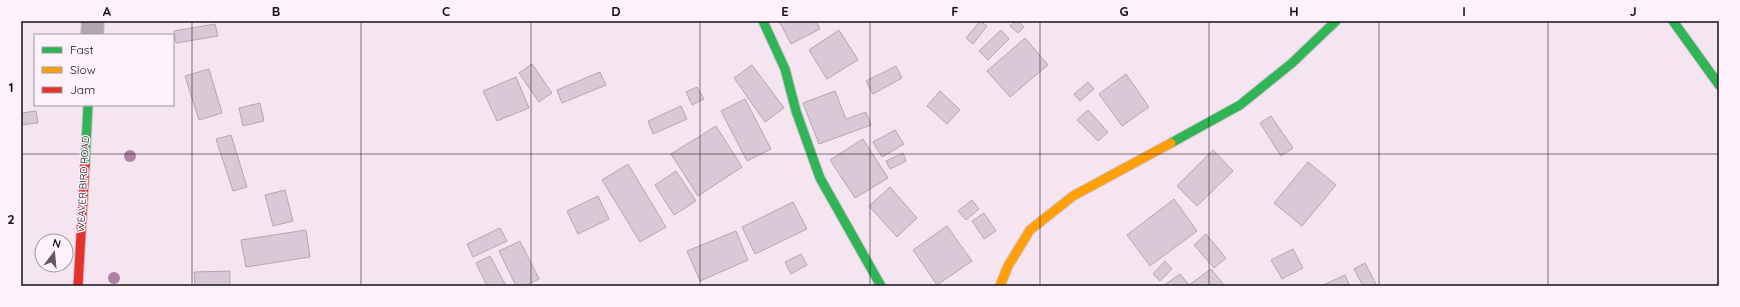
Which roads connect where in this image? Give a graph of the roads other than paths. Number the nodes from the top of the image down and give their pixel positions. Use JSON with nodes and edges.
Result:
{"nodes":[{"id":1,"x":93,"y":21,"type":"edge"},
{"id":2,"x":763,"y":21,"type":"edge"},
{"id":3,"x":1336,"y":21,"type":"edge"},
{"id":4,"x":1673,"y":21,"type":"edge"},
{"id":5,"x":92,"y":34,"type":"edge"},
{"id":6,"x":1719,"y":85,"type":"edge"},
{"id":7,"x":88,"y":106,"type":"edge"},
{"id":8,"x":78,"y":286,"type":"edge"},
{"id":9,"x":881,"y":286,"type":"edge"},
{"id":10,"x":1000,"y":286,"type":"edge"}],
"edges":[{"from":1,"to":5,"type":"street"},
{"from":2,"to":9,"type":"street"},
{"from":3,"to":10,"type":"street"},
{"from":4,"to":6,"type":"street"},
{"from":7,"to":8,"type":"street","name":"WEAVER BIRD ROAD"}]}
